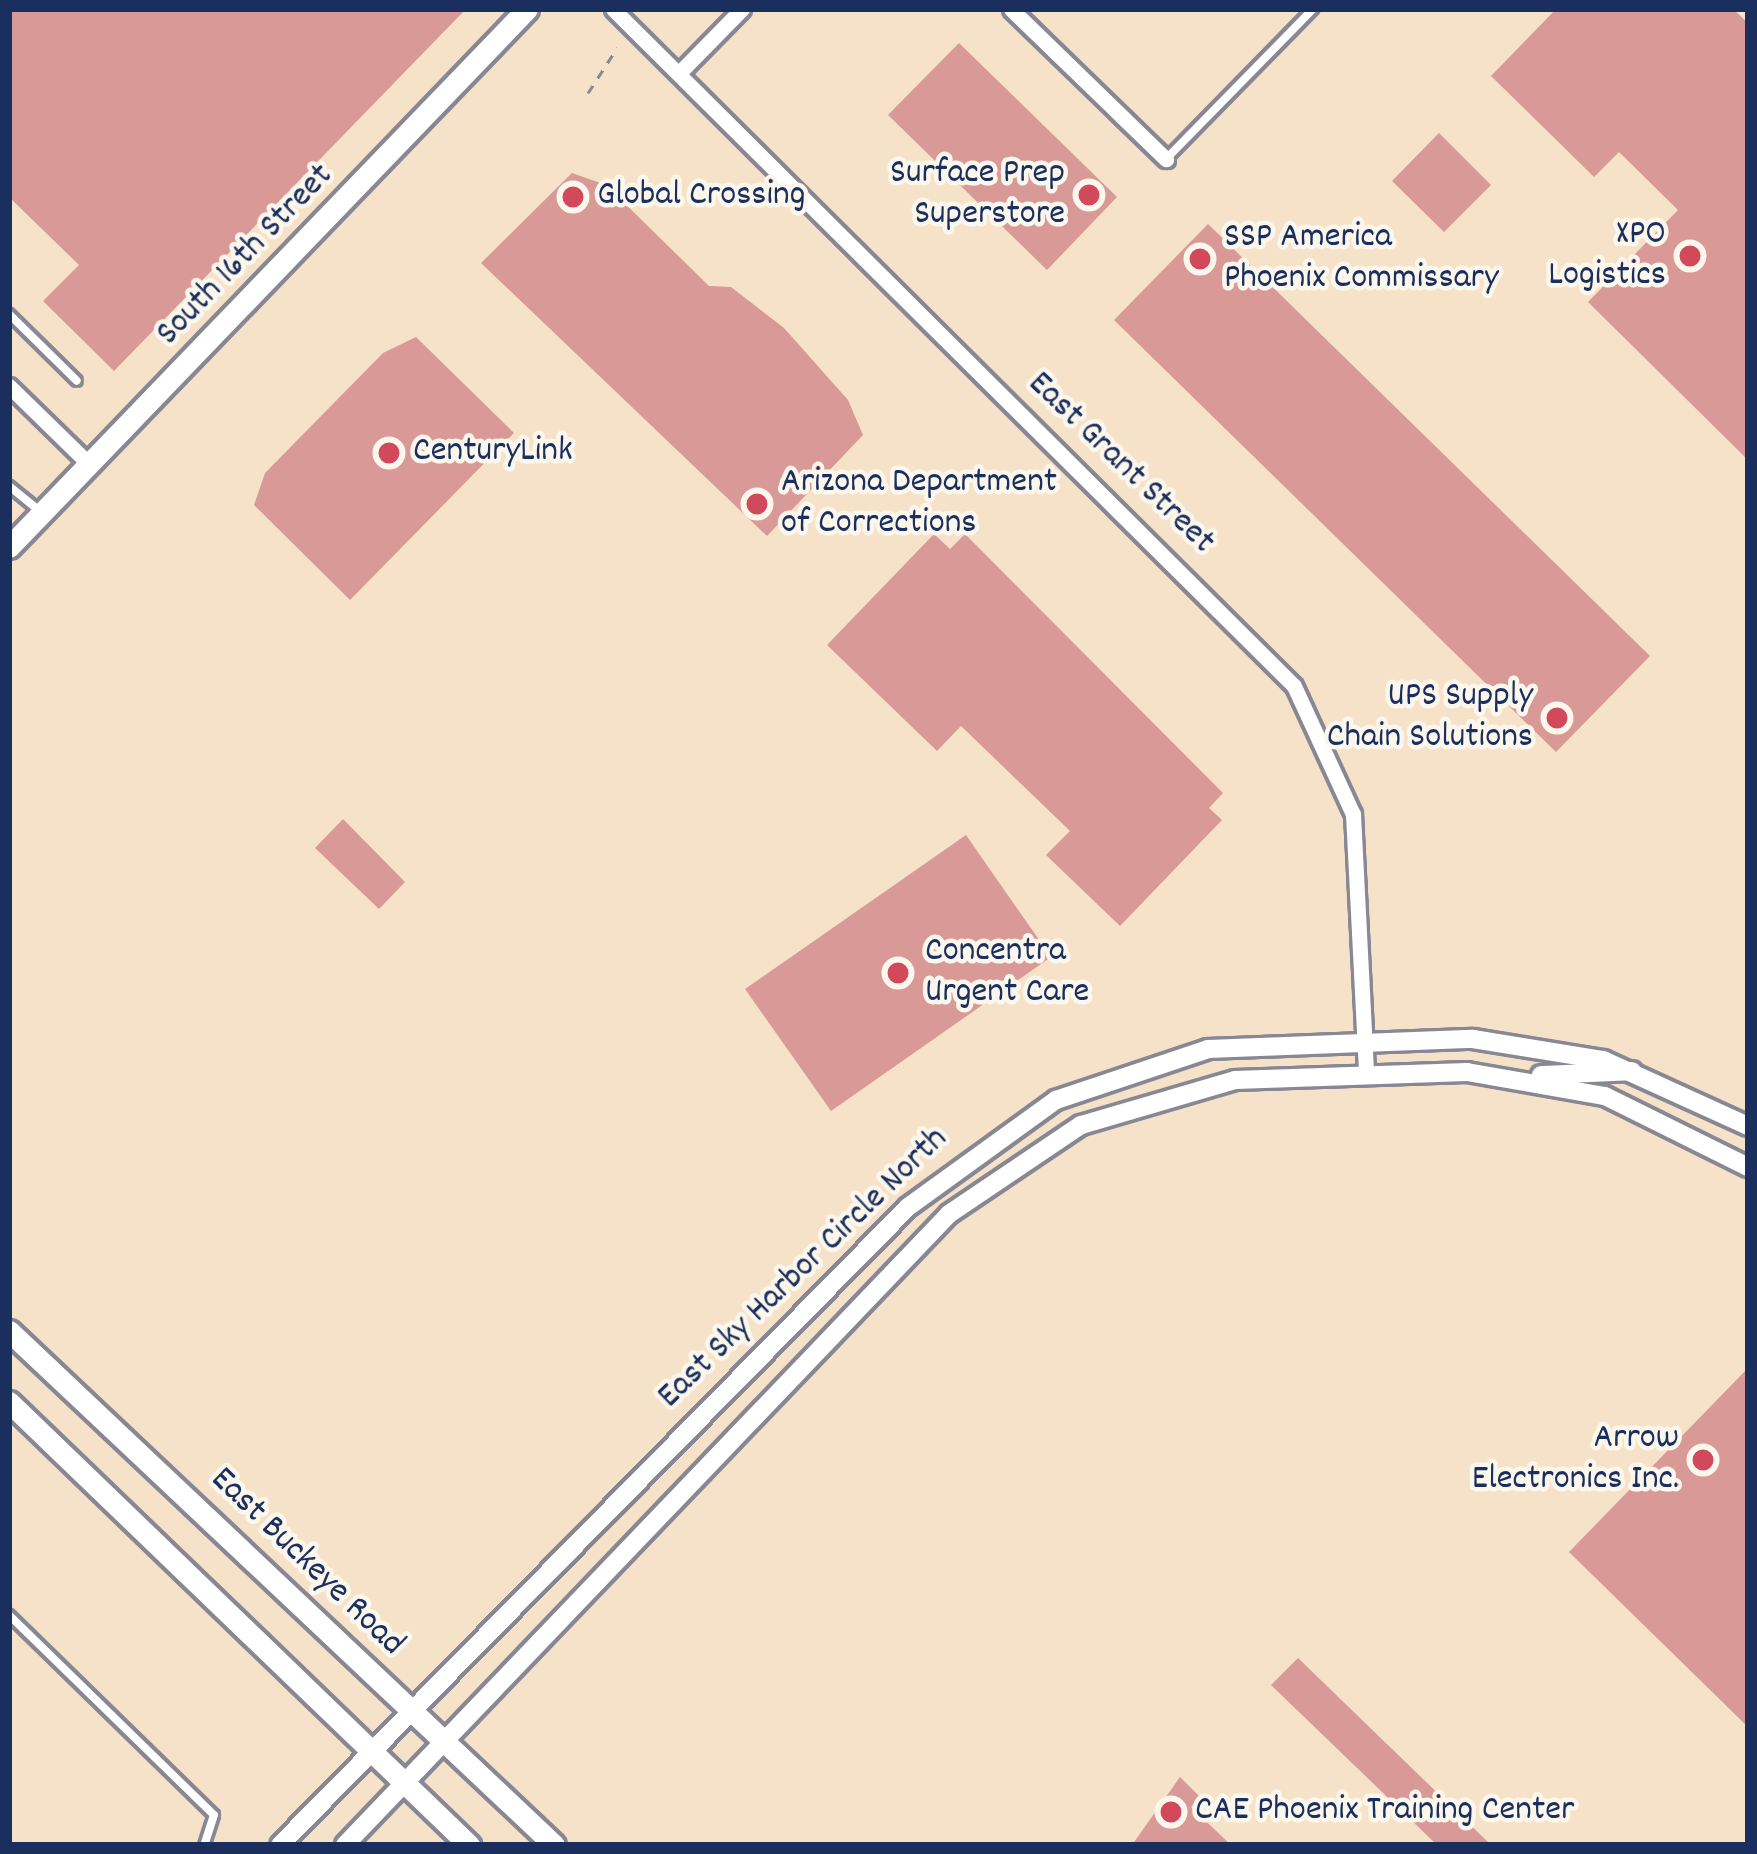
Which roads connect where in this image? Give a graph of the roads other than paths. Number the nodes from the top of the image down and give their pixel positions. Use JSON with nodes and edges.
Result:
{"nodes":[{"id":1,"x":527,"y":9,"type":"edge"},
{"id":2,"x":613,"y":9,"type":"edge"},
{"id":3,"x":742,"y":9,"type":"edge"},
{"id":4,"x":1011,"y":9,"type":"edge"},
{"id":5,"x":1313,"y":9,"type":"edge"},
{"id":6,"x":680,"y":73,"type":"junction"},
{"id":7,"x":1166,"y":159,"type":"joint"},
{"id":8,"x":9,"y":315,"type":"edge"},
{"id":9,"x":77,"y":381,"type":"dead end"},
{"id":10,"x":9,"y":386,"type":"edge"},
{"id":11,"x":90,"y":465,"type":"junction"},
{"id":12,"x":9,"y":486,"type":"edge"},
{"id":13,"x":42,"y":513,"type":"junction"},
{"id":14,"x":9,"y":547,"type":"edge"},
{"id":15,"x":1366,"y":1039,"type":"junction"},
{"id":16,"x":1635,"y":1071,"type":"junction"},
{"id":17,"x":1366,"y":1073,"type":"junction"},
{"id":18,"x":1531,"y":1078,"type":"junction"},
{"id":19,"x":1748,"y":1126,"type":"edge"},
{"id":20,"x":1748,"y":1167,"type":"edge"},
{"id":21,"x":9,"y":1331,"type":"edge"},
{"id":22,"x":9,"y":1402,"type":"edge"},
{"id":23,"x":9,"y":1615,"type":"edge"},
{"id":24,"x":411,"y":1709,"type":"junction"},
{"id":25,"x":445,"y":1741,"type":"junction"},
{"id":26,"x":372,"y":1751,"type":"junction"},
{"id":27,"x":404,"y":1783,"type":"junction"},
{"id":28,"x":203,"y":1845,"type":"edge"},
{"id":29,"x":280,"y":1845,"type":"edge"},
{"id":30,"x":344,"y":1845,"type":"edge"},
{"id":31,"x":469,"y":1845,"type":"edge"},
{"id":32,"x":554,"y":1845,"type":"edge"}],
"edges":[{"from":1,"to":11,"type":"main road","name":"South 16th Street"},
{"from":2,"to":6,"type":"street","name":"East Grant Street"},
{"from":3,"to":6,"type":"street"},
{"from":4,"to":7,"type":"street"},
{"from":5,"to":7,"type":"lane"},
{"from":6,"to":15,"type":"street","name":"East Grant Street"},
{"from":8,"to":9,"type":"lane"},
{"from":10,"to":11,"type":"street"},
{"from":11,"to":13,"type":"main road","name":"South 16th Street"},
{"from":12,"to":13,"type":"lane"},
{"from":13,"to":14,"type":"main road","name":"South 16th Street"},
{"from":15,"to":16,"type":"street","name":"East Sky Harbor Circle North"},
{"from":15,"to":17,"type":"street","name":"East Grant Street"},
{"from":15,"to":24,"type":"street","name":"East Sky Harbor Circle North"},
{"from":16,"to":18,"type":"street"},
{"from":16,"to":19,"type":"street","name":"East Sky Harbor Circle North"},
{"from":17,"to":18,"type":"street","name":"East Sky Harbor Circle North"},
{"from":17,"to":25,"type":"street","name":"East Sky Harbor Circle North"},
{"from":18,"to":20,"type":"street","name":"East Sky Harbor Circle North"},
{"from":21,"to":24,"type":"main road","name":"East Buckeye Road"},
{"from":22,"to":26,"type":"main road"},
{"from":23,"to":28,"type":"lane"},
{"from":24,"to":25,"type":"main road","name":"East Buckeye Road"},
{"from":24,"to":26,"type":"street","name":"East Sky Harbor Circle North"},
{"from":25,"to":27,"type":"street","name":"East Sky Harbor Circle North"},
{"from":25,"to":32,"type":"main road","name":"East Buckeye Road"},
{"from":26,"to":27,"type":"main road"},
{"from":26,"to":29,"type":"street","name":"East Sky Harbor Circle North"},
{"from":27,"to":30,"type":"street","name":"East Sky Harbor Circle North"},
{"from":27,"to":31,"type":"main road"}]}
